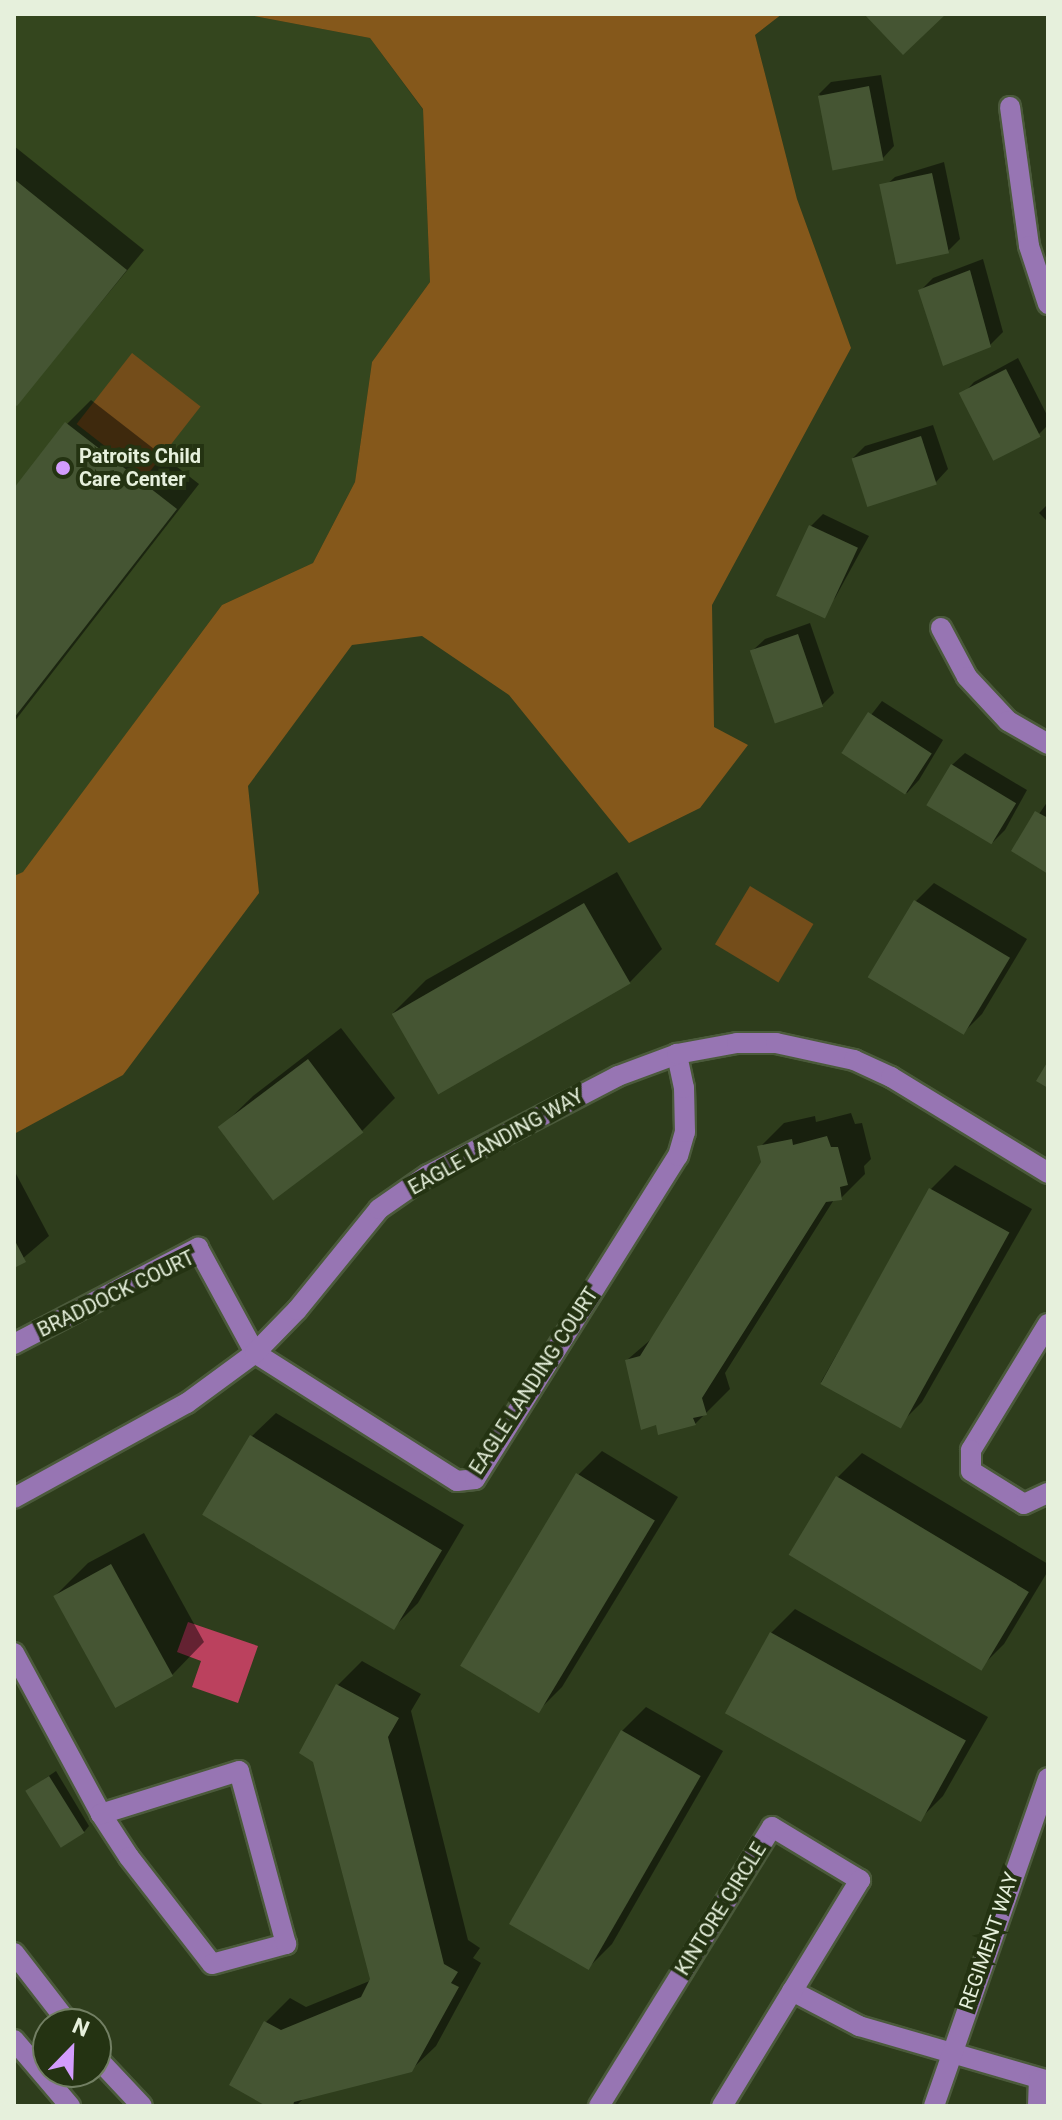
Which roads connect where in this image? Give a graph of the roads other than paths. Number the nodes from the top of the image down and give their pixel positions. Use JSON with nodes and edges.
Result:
{"nodes":[{"id":1,"x":1010,"y":107,"type":"dead end"},
{"id":2,"x":1048,"y":304,"type":"edge"},
{"id":3,"x":941,"y":628,"type":"dead end"},
{"id":4,"x":1048,"y":744,"type":"edge"},
{"id":5,"x":677,"y":1054,"type":"junction"},
{"id":6,"x":1048,"y":1173,"type":"edge"},
{"id":7,"x":1048,"y":1324,"type":"edge"},
{"id":8,"x":14,"y":1344,"type":"edge"},
{"id":9,"x":255,"y":1353,"type":"junction"},
{"id":10,"x":1048,"y":1493,"type":"edge"},
{"id":11,"x":14,"y":1498,"type":"edge"},
{"id":12,"x":14,"y":1653,"type":"edge"},
{"id":13,"x":1048,"y":1778,"type":"edge"},
{"id":14,"x":101,"y":1814,"type":"junction"},
{"id":15,"x":14,"y":1953,"type":"edge"},
{"id":16,"x":792,"y":1991,"type":"junction"},
{"id":17,"x":57,"y":2008,"type":"edge"},
{"id":18,"x":14,"y":2040,"type":"edge"},
{"id":19,"x":949,"y":2054,"type":"junction"},
{"id":20,"x":112,"y":2074,"type":"edge"},
{"id":21,"x":1044,"y":2080,"type":"edge"},
{"id":22,"x":70,"y":2106,"type":"edge"},
{"id":23,"x":142,"y":2106,"type":"edge"},
{"id":24,"x":599,"y":2106,"type":"edge"},
{"id":25,"x":722,"y":2106,"type":"edge"},
{"id":26,"x":934,"y":2106,"type":"edge"},
{"id":27,"x":1038,"y":2106,"type":"edge"}],
"edges":[{"from":1,"to":2,"type":"street"},
{"from":3,"to":4,"type":"street"},
{"from":5,"to":6,"type":"street","name":"EAGLE LANDING WAY"},
{"from":5,"to":9,"type":"street","name":"EAGLE LANDING WAY"},
{"from":5,"to":9,"type":"street","name":"EAGLE LANDING COURT"},
{"from":7,"to":10,"type":"street"},
{"from":8,"to":9,"type":"street","name":"BRADDOCK COURT"},
{"from":9,"to":11,"type":"street","name":"EAGLE LANDING WAY"},
{"from":12,"to":14,"type":"street"},
{"from":13,"to":19,"type":"street","name":"REGIMENT WAY"},
{"from":14,"to":14,"type":"street"},
{"from":15,"to":17,"type":"street"},
{"from":16,"to":19,"type":"street"},
{"from":16,"to":24,"type":"street","name":"KINTORE CIRCLE"},
{"from":16,"to":25,"type":"street","name":"KINTORE CIRCLE"},
{"from":18,"to":22,"type":"street"},
{"from":19,"to":21,"type":"street"},
{"from":19,"to":26,"type":"street","name":"REGIMENT WAY"},
{"from":20,"to":23,"type":"street"},
{"from":21,"to":27,"type":"street"}]}
